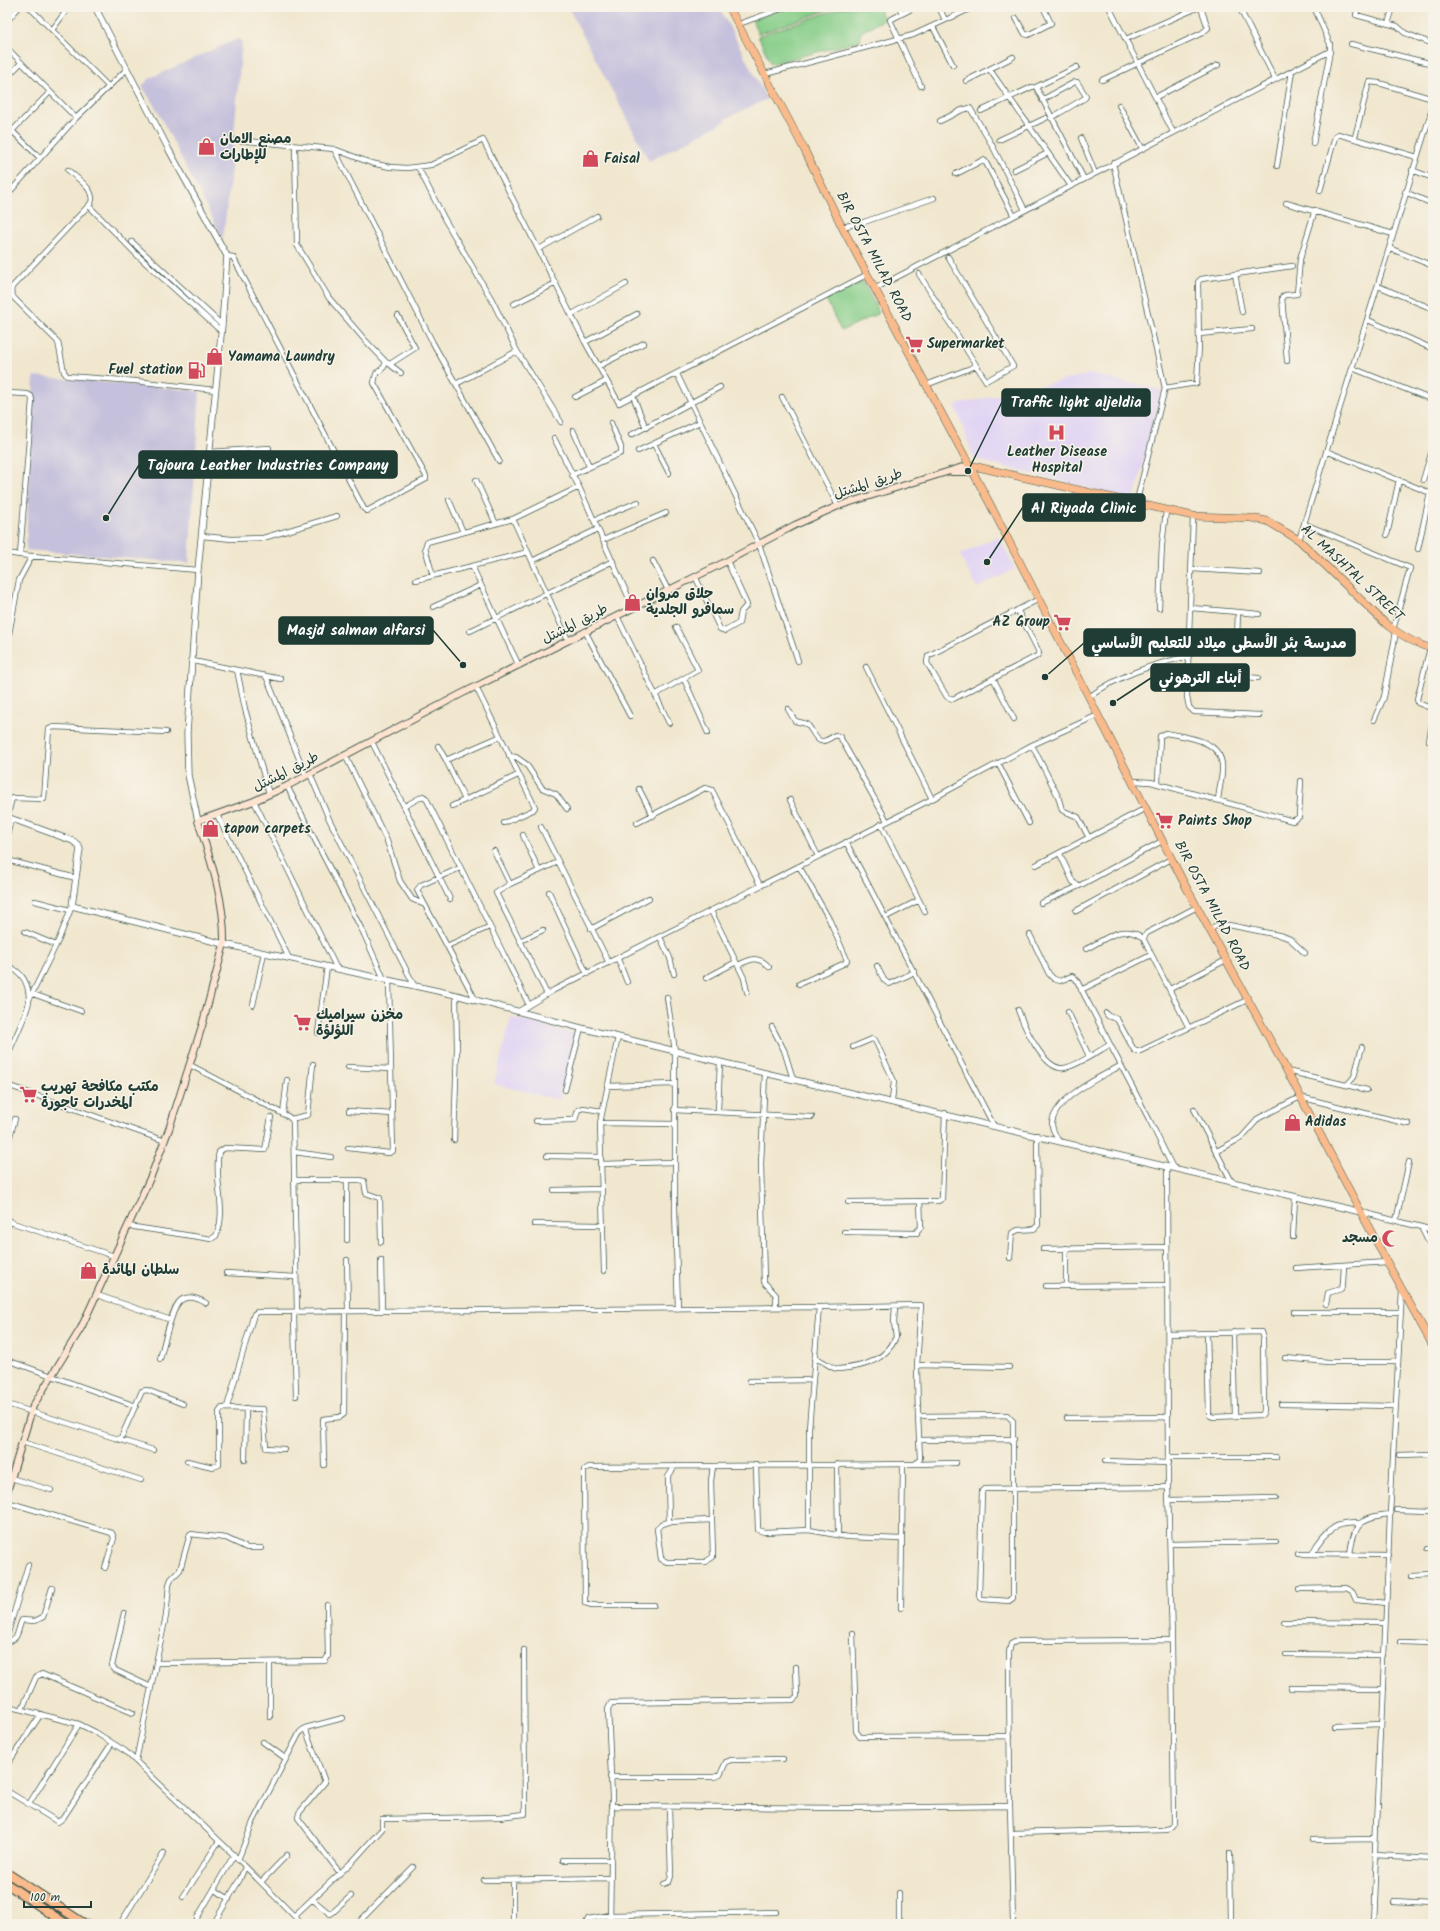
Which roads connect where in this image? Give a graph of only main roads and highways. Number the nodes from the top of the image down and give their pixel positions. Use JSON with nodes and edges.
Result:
{"nodes":[{"id":1,"x":730,"y":7,"type":"edge"},
{"id":2,"x":970,"y":468,"type":"junction"},
{"id":3,"x":1432,"y":649,"type":"edge"},
{"id":4,"x":1431,"y":1336,"type":"edge"},
{"id":5,"x":1433,"y":1346,"type":"edge"},
{"id":6,"x":7,"y":1492,"type":"edge"},
{"id":7,"x":7,"y":1873,"type":"edge"},
{"id":8,"x":7,"y":1884,"type":"edge"},
{"id":9,"x":57,"y":1905,"type":"junction"},
{"id":10,"x":51,"y":1914,"type":"junction"},
{"id":11,"x":79,"y":1923,"type":"edge"},
{"id":12,"x":66,"y":1924,"type":"edge"}],
"edges":[{"from":1,"to":2,"type":"main road","name":"BIR OSTA MILAD ROAD"},
{"from":2,"to":3,"type":"main road","name":"AL MASHTAL STREET"},
{"from":2,"to":4,"type":"main road","name":"BIR OSTA MILAD ROAD"},
{"from":2,"to":6,"type":"main road","name":"طريق المشتل"},
{"from":4,"to":5,"type":"main road","name":"BIR OSTA MILAD ROAD"},
{"from":7,"to":9,"type":"highway"},
{"from":8,"to":10,"type":"highway"},
{"from":9,"to":10,"type":"highway"},
{"from":9,"to":11,"type":"highway"},
{"from":10,"to":12,"type":"highway"}]}
